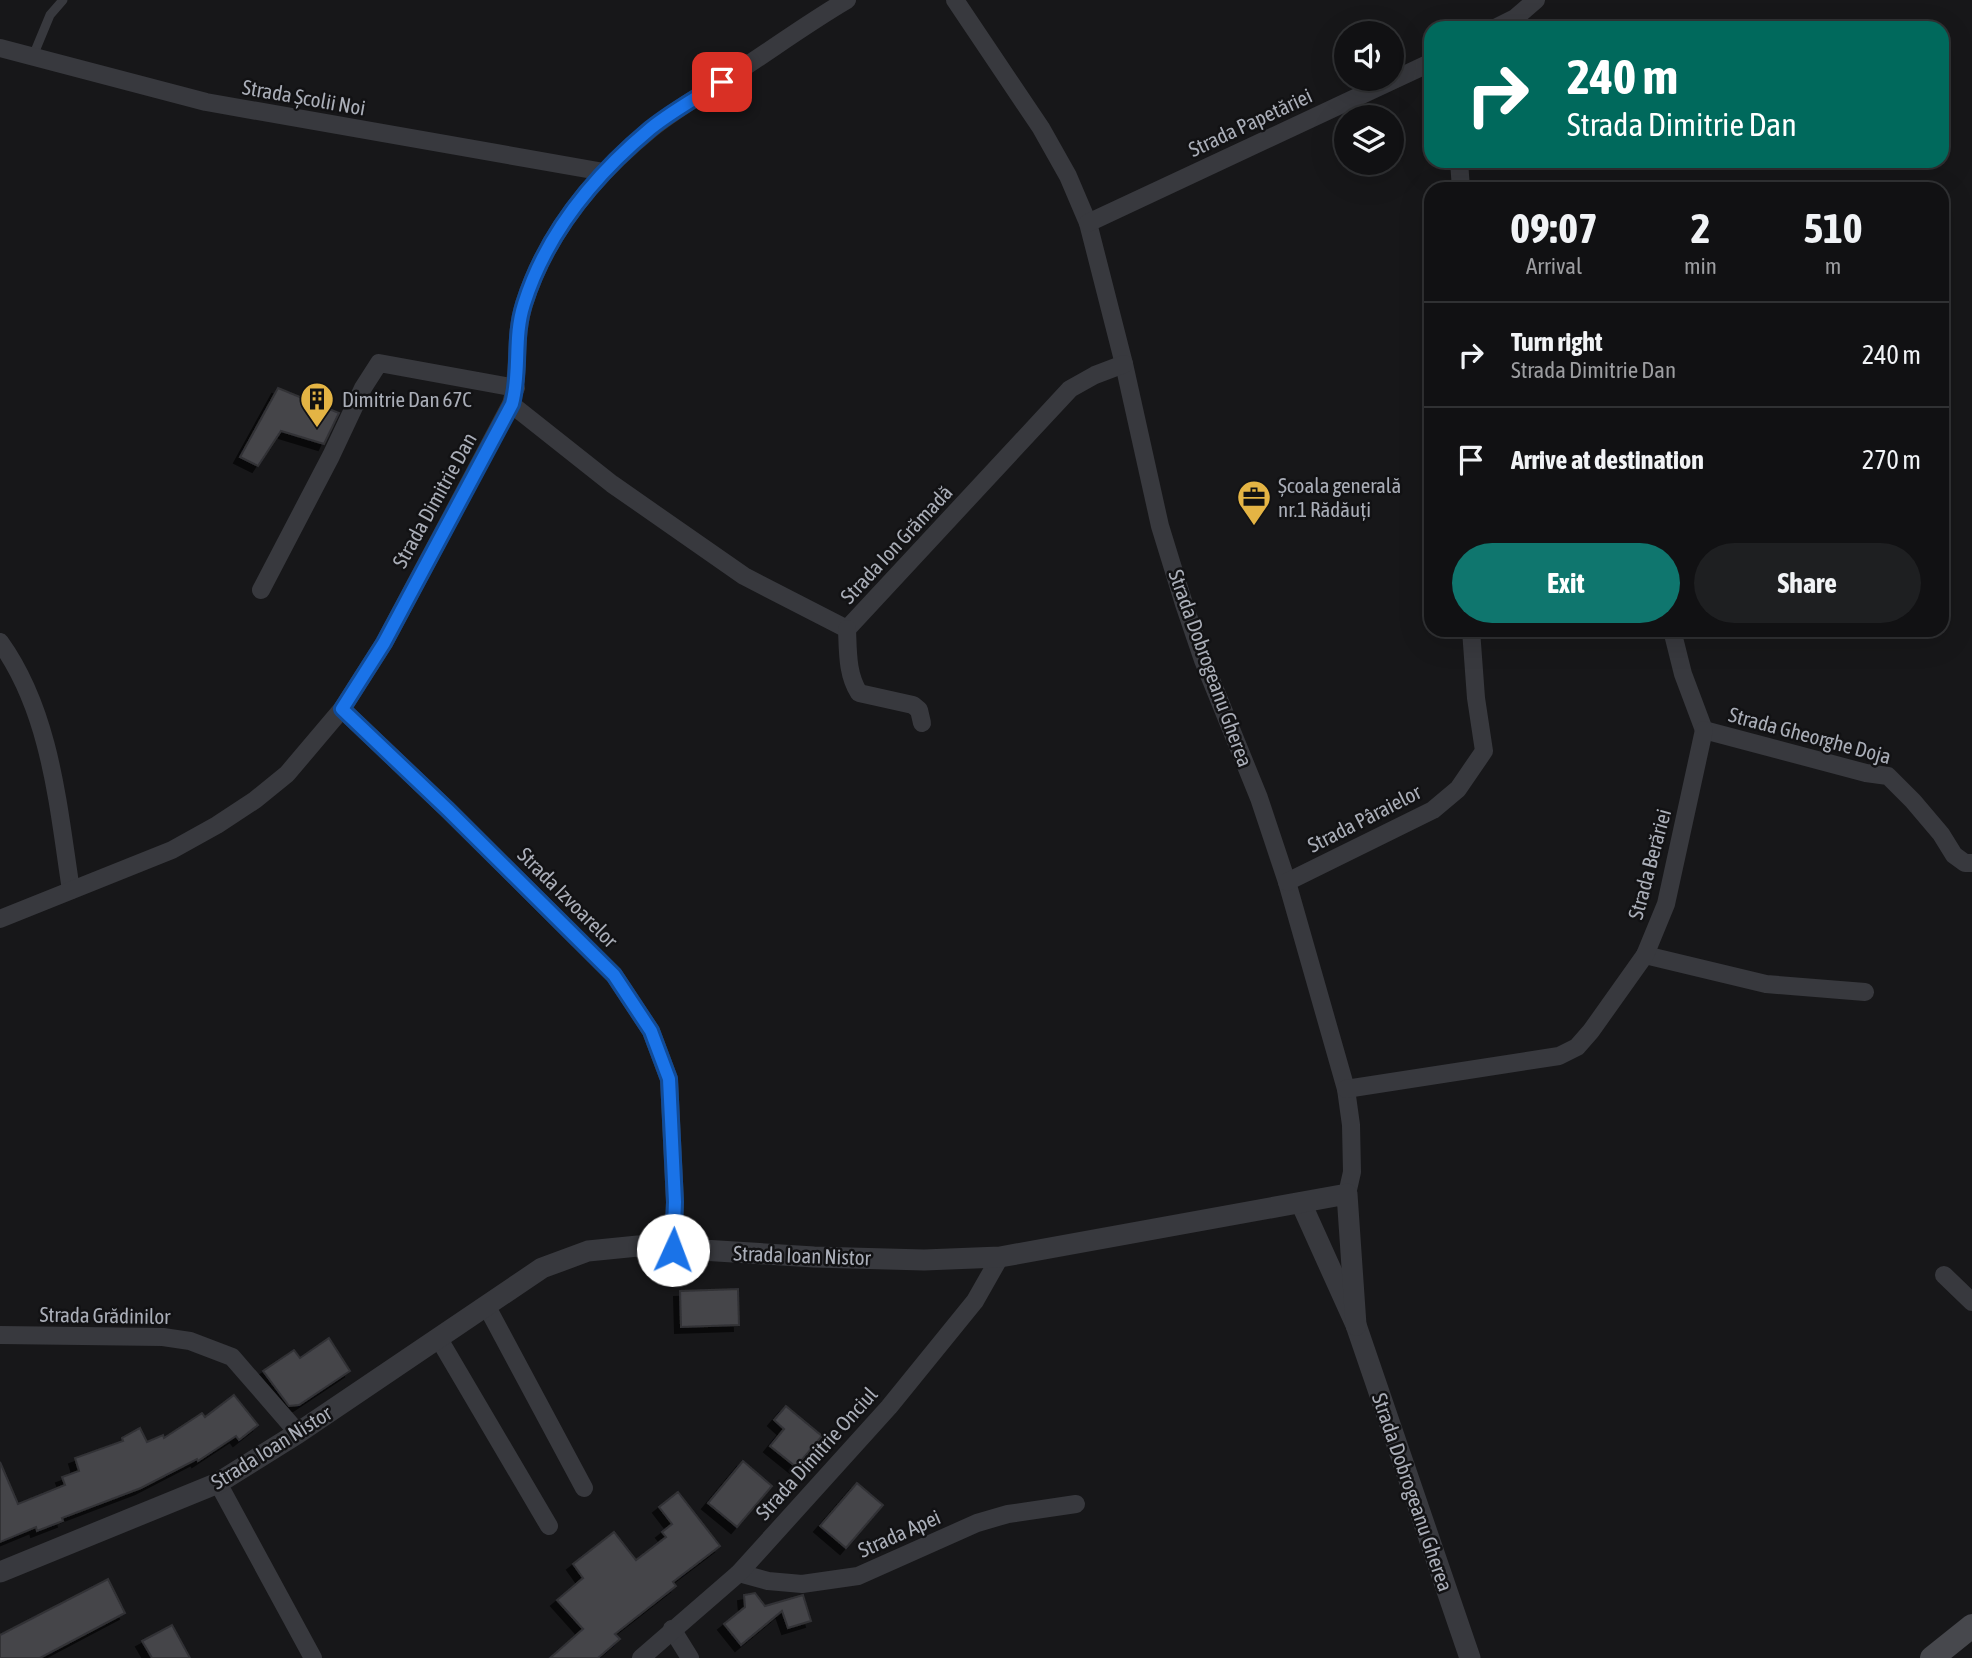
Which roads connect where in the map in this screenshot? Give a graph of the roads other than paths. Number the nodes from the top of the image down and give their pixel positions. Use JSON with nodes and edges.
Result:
{"nodes":[{"id":1,"x":63,"y":0,"type":"edge"},
{"id":2,"x":848,"y":0,"type":"edge"},
{"id":3,"x":955,"y":0,"type":"edge"},
{"id":4,"x":1536,"y":0,"type":"edge"},
{"id":5,"x":1509,"y":21,"type":"edge"},
{"id":6,"x":0,"y":48,"type":"edge"},
{"id":7,"x":33,"y":56,"type":"junction"},
{"id":8,"x":1424,"y":66,"type":"edge"},
{"id":9,"x":604,"y":172,"type":"junction"},
{"id":10,"x":1088,"y":223,"type":"junction"},
{"id":11,"x":1124,"y":364,"type":"junction"},
{"id":12,"x":514,"y":396,"type":"junction"},
{"id":13,"x":261,"y":590,"type":"dead end"},
{"id":14,"x":847,"y":629,"type":"junction"},
{"id":15,"x":1472,"y":637,"type":"edge"},
{"id":16,"x":1674,"y":637,"type":"edge"},
{"id":17,"x":0,"y":642,"type":"edge"},
{"id":18,"x":342,"y":709,"type":"junction"},
{"id":19,"x":922,"y":723,"type":"dead end"},
{"id":20,"x":1704,"y":730,"type":"junction"},
{"id":21,"x":1972,"y":863,"type":"edge"},
{"id":22,"x":1287,"y":882,"type":"junction"},
{"id":23,"x":71,"y":890,"type":"junction"},
{"id":24,"x":0,"y":919,"type":"edge"},
{"id":25,"x":1645,"y":955,"type":"junction"},
{"id":26,"x":1865,"y":992,"type":"dead end"},
{"id":27,"x":1346,"y":1089,"type":"junction"},
{"id":28,"x":1348,"y":1194,"type":"junction"},
{"id":29,"x":1301,"y":1203,"type":"junction"},
{"id":30,"x":673,"y":1250,"type":"junction"},
{"id":31,"x":1000,"y":1257,"type":"junction"},
{"id":32,"x":1944,"y":1275,"type":"dead end"},
{"id":33,"x":1972,"y":1302,"type":"edge"},
{"id":34,"x":486,"y":1306,"type":"junction"},
{"id":35,"x":1356,"y":1325,"type":"junction"},
{"id":36,"x":0,"y":1335,"type":"edge"},
{"id":37,"x":439,"y":1339,"type":"junction"},
{"id":38,"x":298,"y":1433,"type":"junction"},
{"id":39,"x":218,"y":1483,"type":"junction"},
{"id":40,"x":584,"y":1488,"type":"dead end"},
{"id":41,"x":1076,"y":1504,"type":"dead end"},
{"id":42,"x":549,"y":1526,"type":"dead end"},
{"id":43,"x":0,"y":1572,"type":"edge"},
{"id":44,"x":739,"y":1573,"type":"junction"},
{"id":45,"x":1972,"y":1626,"type":"edge"},
{"id":46,"x":672,"y":1629,"type":"junction"},
{"id":47,"x":313,"y":1658,"type":"edge"},
{"id":48,"x":641,"y":1658,"type":"edge"},
{"id":49,"x":690,"y":1658,"type":"edge"},
{"id":50,"x":1471,"y":1658,"type":"edge"},
{"id":51,"x":1932,"y":1658,"type":"edge"}],
"edges":[{"from":1,"to":7,"type":"lane"},
{"from":2,"to":9,"type":"street","name":"Strada Dimitrie Dan"},
{"from":3,"to":10,"type":"street","name":"Strada Dobrogeanu Gherea"},
{"from":4,"to":5,"type":"street"},
{"from":6,"to":7,"type":"street","name":"Strada Școlii Noi"},
{"from":7,"to":9,"type":"street","name":"Strada Școlii Noi"},
{"from":8,"to":10,"type":"street","name":"Strada Papetăriei"},
{"from":9,"to":12,"type":"street","name":"Strada Dimitrie Dan"},
{"from":10,"to":11,"type":"street","name":"Strada Dobrogeanu Gherea"},
{"from":11,"to":14,"type":"street","name":"Strada Ion Grămadă"},
{"from":11,"to":22,"type":"street","name":"Strada Dobrogeanu Gherea"},
{"from":12,"to":13,"type":"street"},
{"from":12,"to":14,"type":"street","name":"Strada Ion Grămadă"},
{"from":12,"to":18,"type":"street","name":"Strada Dimitrie Dan"},
{"from":14,"to":19,"type":"street"},
{"from":15,"to":22,"type":"street","name":"Strada Pâraielor"},
{"from":16,"to":20,"type":"street","name":"Strada Gheorghe Doja"},
{"from":17,"to":23,"type":"street"},
{"from":18,"to":23,"type":"street","name":"Strada Dimitrie Dan"},
{"from":18,"to":30,"type":"street","name":"Strada Izvoarelor"},
{"from":20,"to":21,"type":"street","name":"Strada Gheorghe Doja"},
{"from":20,"to":25,"type":"street","name":"Strada Berăriei"},
{"from":22,"to":27,"type":"street","name":"Strada Dobrogeanu Gherea"},
{"from":23,"to":24,"type":"street","name":"Strada Dimitrie Dan"},
{"from":25,"to":26,"type":"street"},
{"from":25,"to":27,"type":"street","name":"Strada Berăriei"},
{"from":27,"to":28,"type":"street","name":"Strada Dobrogeanu Gherea"},
{"from":28,"to":29,"type":"street","name":"Strada Ioan Nistor"},
{"from":28,"to":35,"type":"street","name":"Strada Dobrogeanu Gherea"},
{"from":29,"to":31,"type":"street","name":"Strada Ioan Nistor"},
{"from":29,"to":35,"type":"street","name":"Strada Dobrogeanu Gherea"},
{"from":30,"to":31,"type":"street","name":"Strada Ioan Nistor"},
{"from":30,"to":34,"type":"street","name":"Strada Ioan Nistor"},
{"from":31,"to":44,"type":"street","name":"Strada Dimitrie Onciul"},
{"from":32,"to":33,"type":"street"},
{"from":34,"to":37,"type":"street","name":"Strada Ioan Nistor"},
{"from":34,"to":40,"type":"street"},
{"from":35,"to":50,"type":"street","name":"Strada Dobrogeanu Gherea"},
{"from":36,"to":38,"type":"street","name":"Strada Grădinilor"},
{"from":37,"to":38,"type":"street","name":"Strada Ioan Nistor"},
{"from":37,"to":42,"type":"street"},
{"from":38,"to":39,"type":"street","name":"Strada Ioan Nistor"},
{"from":39,"to":43,"type":"street","name":"Strada Ioan Nistor"},
{"from":39,"to":47,"type":"street"},
{"from":41,"to":44,"type":"street","name":"Strada Apei"},
{"from":44,"to":46,"type":"street","name":"Strada Dimitrie Onciul"},
{"from":45,"to":51,"type":"main road"},
{"from":46,"to":48,"type":"street","name":"Strada Dimitrie Onciul"},
{"from":46,"to":49,"type":"street"}]}
